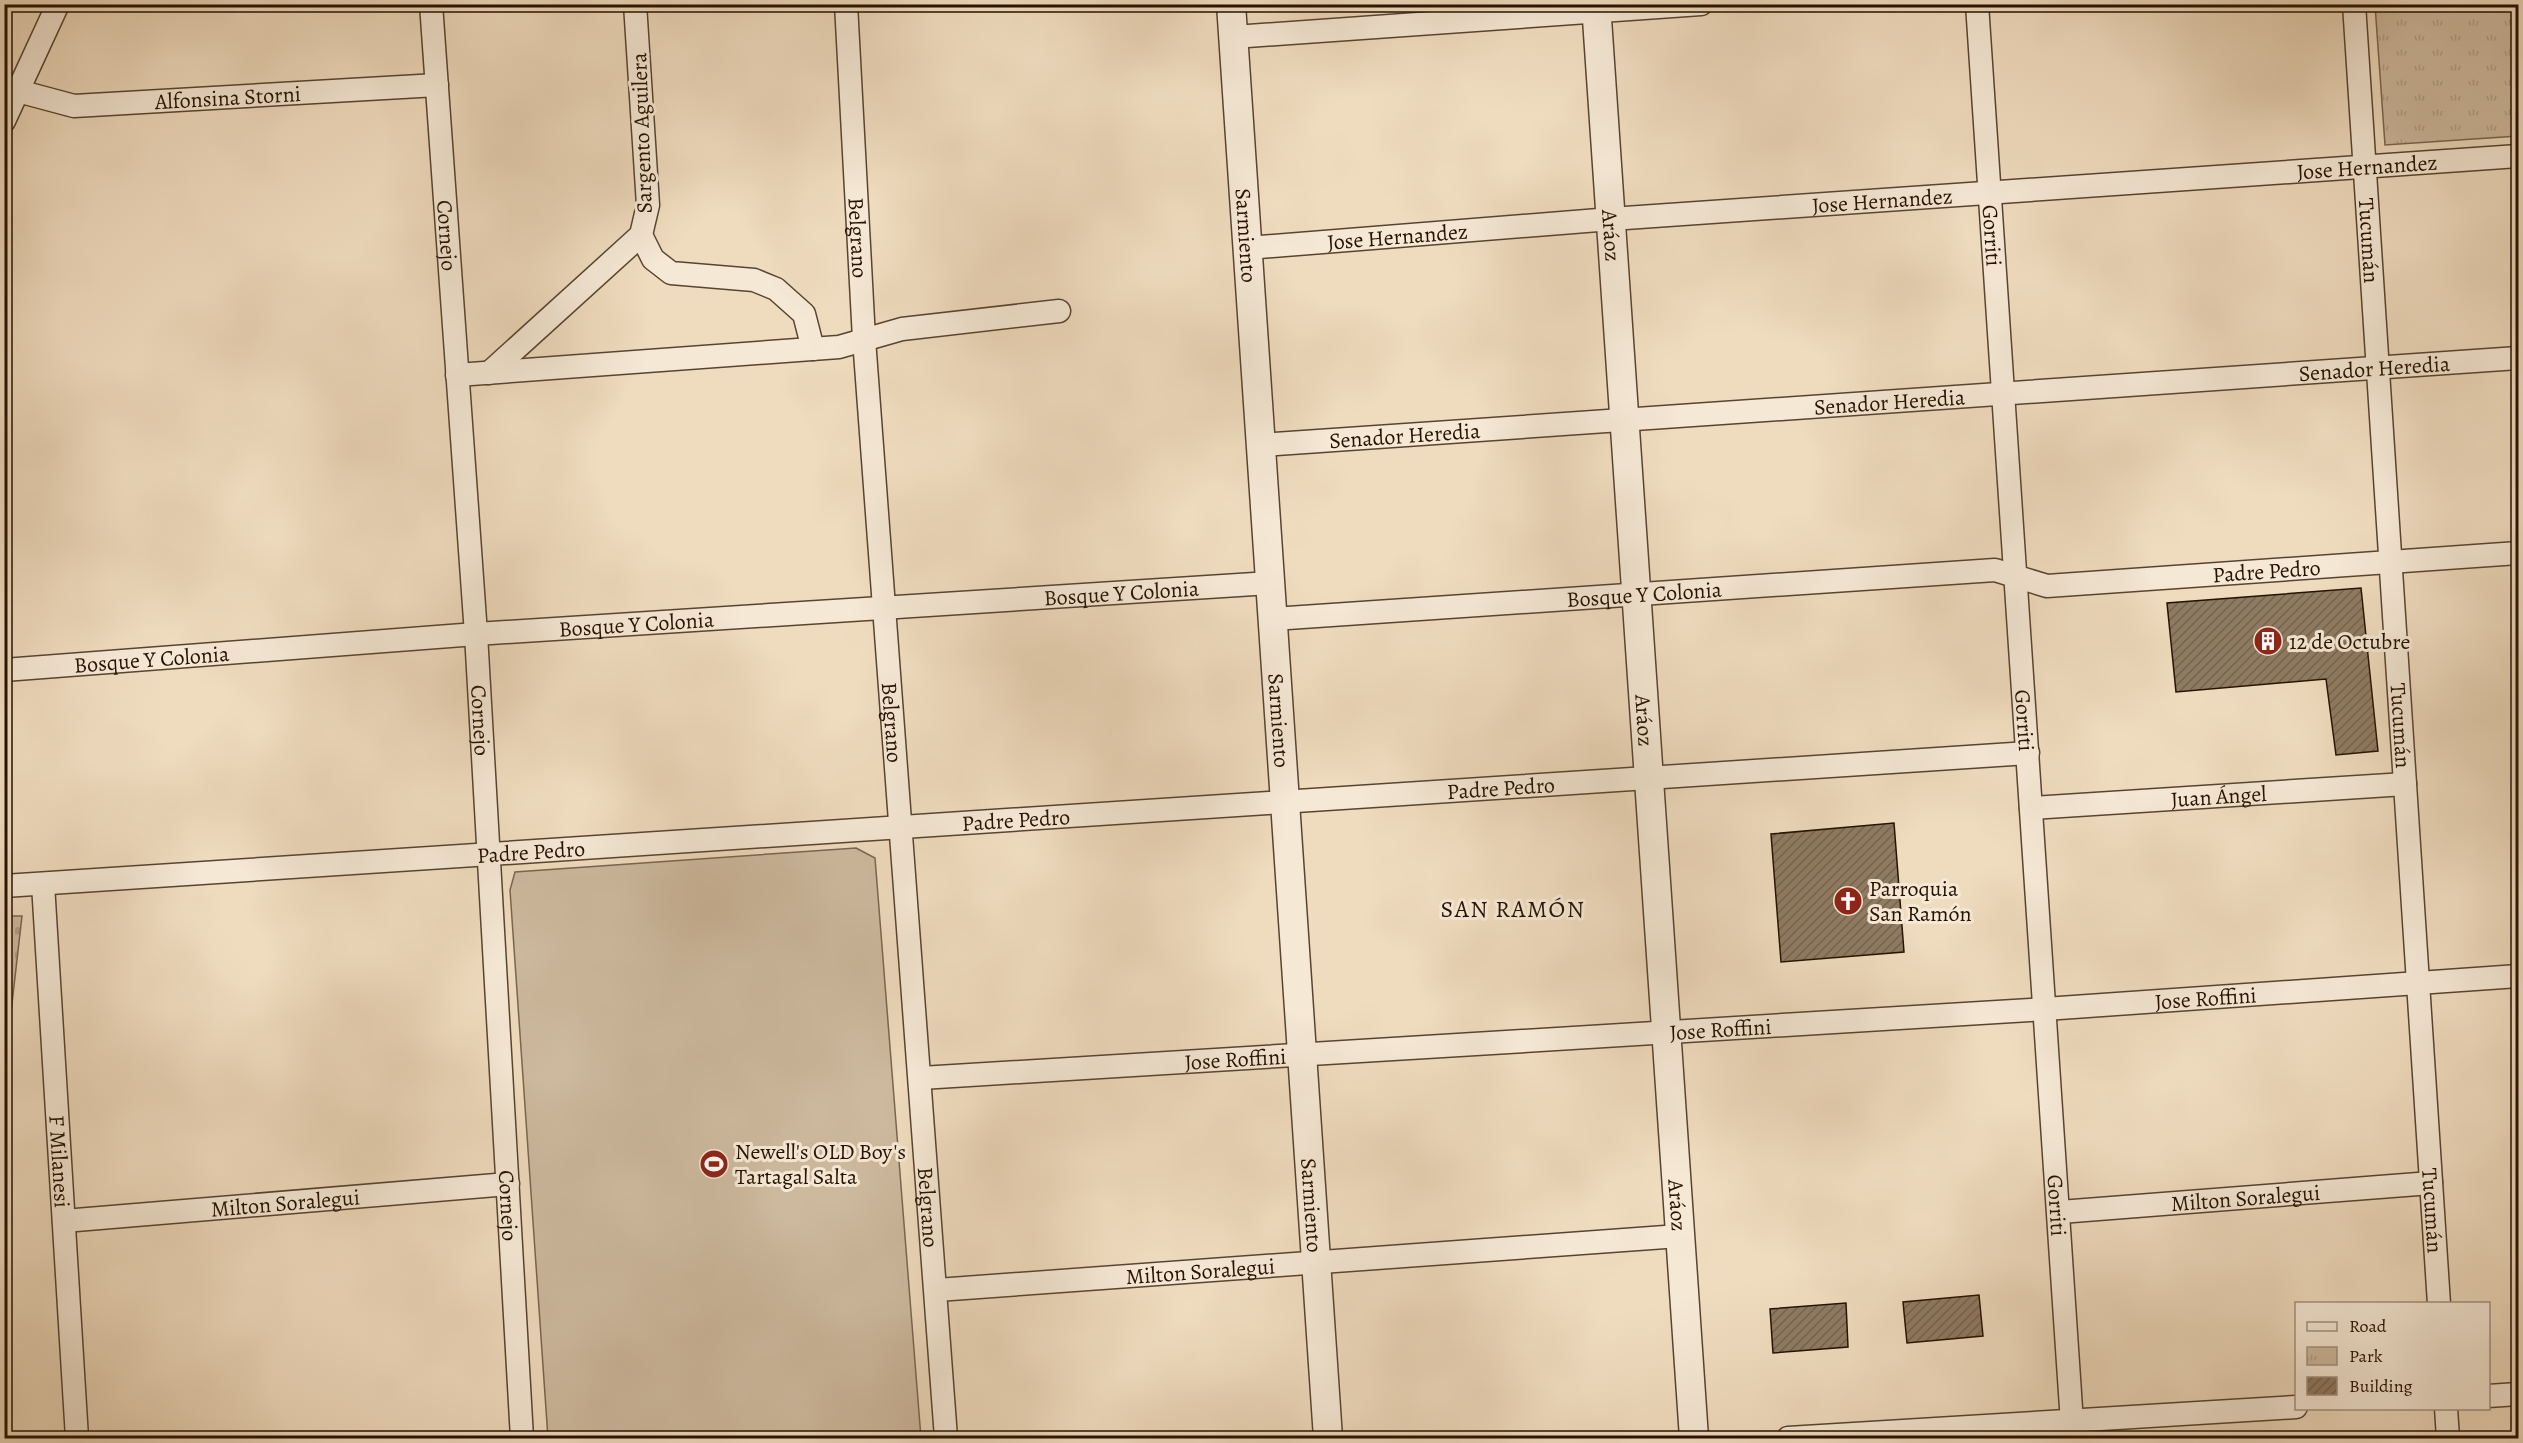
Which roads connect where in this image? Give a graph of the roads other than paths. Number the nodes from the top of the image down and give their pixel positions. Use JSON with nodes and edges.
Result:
{"nodes":[{"id":1,"x":58,"y":4,"type":"edge"},
{"id":2,"x":431,"y":4,"type":"edge"},
{"id":3,"x":635,"y":4,"type":"edge"},
{"id":4,"x":846,"y":4,"type":"edge"},
{"id":5,"x":1232,"y":4,"type":"edge"},
{"id":6,"x":1701,"y":4,"type":"edge"},
{"id":7,"x":1977,"y":4,"type":"edge"},
{"id":8,"x":2354,"y":4,"type":"edge"},
{"id":9,"x":1597,"y":8,"type":"edge"},
{"id":10,"x":1234,"y":37,"type":"junction"},
{"id":11,"x":437,"y":86,"type":"junction"},
{"id":12,"x":18,"y":91,"type":"junction"},
{"id":13,"x":4,"y":121,"type":"edge"},
{"id":14,"x":2518,"y":156,"type":"edge"},
{"id":15,"x":2365,"y":166,"type":"junction"},
{"id":16,"x":1990,"y":192,"type":"junction"},
{"id":17,"x":1611,"y":219,"type":"junction"},
{"id":18,"x":641,"y":235,"type":"junction"},
{"id":19,"x":1248,"y":248,"type":"junction"},
{"id":20,"x":1059,"y":311,"type":"dead end"},
{"id":21,"x":864,"y":339,"type":"junction"},
{"id":22,"x":813,"y":349,"type":"junction"},
{"id":23,"x":2518,"y":358,"type":"edge"},
{"id":24,"x":2378,"y":368,"type":"junction"},
{"id":25,"x":489,"y":373,"type":"junction"},
{"id":26,"x":457,"y":375,"type":"junction"},
{"id":27,"x":2004,"y":394,"type":"junction"},
{"id":28,"x":1624,"y":420,"type":"junction"},
{"id":29,"x":1261,"y":445,"type":"junction"},
{"id":30,"x":2518,"y":554,"type":"edge"},
{"id":31,"x":2391,"y":561,"type":"junction"},
{"id":32,"x":2016,"y":575,"type":"junction"},
{"id":33,"x":1270,"y":583,"type":"junction"},
{"id":34,"x":1637,"y":593,"type":"junction"},
{"id":35,"x":886,"y":608,"type":"junction"},
{"id":36,"x":1273,"y":619,"type":"junction"},
{"id":37,"x":476,"y":634,"type":"junction"},
{"id":38,"x":4,"y":670,"type":"edge"},
{"id":39,"x":2028,"y":753,"type":"junction"},
{"id":40,"x":1650,"y":778,"type":"junction"},
{"id":41,"x":2405,"y":784,"type":"junction"},
{"id":42,"x":1285,"y":802,"type":"junction"},
{"id":43,"x":2031,"y":808,"type":"junction"},
{"id":44,"x":902,"y":828,"type":"junction"},
{"id":45,"x":487,"y":855,"type":"junction"},
{"id":46,"x":43,"y":884,"type":"junction"},
{"id":47,"x":4,"y":886,"type":"edge"},
{"id":48,"x":2518,"y":976,"type":"edge"},
{"id":49,"x":2418,"y":982,"type":"junction"},
{"id":50,"x":2045,"y":1009,"type":"junction"},
{"id":51,"x":1666,"y":1032,"type":"junction"},
{"id":52,"x":1302,"y":1055,"type":"junction"},
{"id":53,"x":921,"y":1078,"type":"junction"},
{"id":54,"x":2431,"y":1183,"type":"junction"},
{"id":55,"x":508,"y":1184,"type":"junction"},
{"id":56,"x":2060,"y":1212,"type":"junction"},
{"id":57,"x":64,"y":1221,"type":"junction"},
{"id":58,"x":1679,"y":1236,"type":"junction"},
{"id":59,"x":1316,"y":1262,"type":"junction"},
{"id":60,"x":937,"y":1290,"type":"junction"},
{"id":61,"x":2439,"y":1302,"type":"edge"},
{"id":62,"x":2518,"y":1394,"type":"edge"},
{"id":63,"x":2490,"y":1396,"type":"edge"},
{"id":64,"x":2295,"y":1407,"type":"edge"},
{"id":65,"x":2446,"y":1410,"type":"edge"},
{"id":66,"x":2072,"y":1429,"type":"edge"},
{"id":67,"x":77,"y":1438,"type":"edge"},
{"id":68,"x":522,"y":1438,"type":"edge"},
{"id":69,"x":946,"y":1438,"type":"edge"},
{"id":70,"x":1328,"y":1438,"type":"edge"},
{"id":71,"x":1694,"y":1438,"type":"edge"},
{"id":72,"x":1788,"y":1438,"type":"edge"},
{"id":73,"x":2448,"y":1438,"type":"edge"}],
"edges":[{"from":1,"to":12,"type":"street"},
{"from":2,"to":11,"type":"street","name":"Cornejo"},
{"from":3,"to":18,"type":"street","name":"Sargento Aguilera"},
{"from":4,"to":21,"type":"street","name":"Belgrano"},
{"from":5,"to":10,"type":"street","name":"Sarmiento"},
{"from":6,"to":9,"type":"street"},
{"from":7,"to":16,"type":"street","name":"Gorriti"},
{"from":8,"to":15,"type":"street","name":"Tucumán"},
{"from":9,"to":10,"type":"street"},
{"from":9,"to":17,"type":"street","name":"Aráoz"},
{"from":10,"to":19,"type":"street","name":"Sarmiento"},
{"from":11,"to":12,"type":"street","name":"Alfonsina Storni"},
{"from":11,"to":26,"type":"street","name":"Cornejo"},
{"from":12,"to":13,"type":"street"},
{"from":14,"to":15,"type":"street","name":"Jose Hernandez"},
{"from":15,"to":16,"type":"street","name":"Jose Hernandez"},
{"from":15,"to":24,"type":"street","name":"Tucumán"},
{"from":16,"to":17,"type":"street","name":"Jose Hernandez"},
{"from":16,"to":27,"type":"street","name":"Gorriti"},
{"from":17,"to":19,"type":"street","name":"Jose Hernandez"},
{"from":17,"to":28,"type":"street","name":"Aráoz"},
{"from":18,"to":22,"type":"street"},
{"from":18,"to":25,"type":"street","name":"Sargento Aguilera"},
{"from":19,"to":29,"type":"street","name":"Sarmiento"},
{"from":20,"to":21,"type":"street"},
{"from":21,"to":22,"type":"street"},
{"from":21,"to":35,"type":"street","name":"Belgrano"},
{"from":22,"to":25,"type":"street"},
{"from":23,"to":24,"type":"street","name":"Senador Heredia"},
{"from":24,"to":27,"type":"street","name":"Senador Heredia"},
{"from":24,"to":31,"type":"street","name":"Tucumán"},
{"from":25,"to":26,"type":"street"},
{"from":26,"to":37,"type":"street","name":"Cornejo"},
{"from":27,"to":28,"type":"street","name":"Senador Heredia"},
{"from":27,"to":32,"type":"street","name":"Gorriti"},
{"from":28,"to":29,"type":"street","name":"Senador Heredia"},
{"from":28,"to":34,"type":"street","name":"Aráoz"},
{"from":29,"to":33,"type":"street","name":"Sarmiento"},
{"from":30,"to":31,"type":"street","name":"Padre Pedro"},
{"from":31,"to":32,"type":"street","name":"Padre Pedro"},
{"from":31,"to":41,"type":"street","name":"Tucumán"},
{"from":32,"to":34,"type":"street","name":"Bosque Y Colonia"},
{"from":32,"to":39,"type":"street","name":"Gorriti"},
{"from":33,"to":35,"type":"street","name":"Bosque Y Colonia"},
{"from":33,"to":36,"type":"street","name":"Sarmiento"},
{"from":34,"to":36,"type":"street","name":"Bosque Y Colonia"},
{"from":34,"to":40,"type":"street","name":"Aráoz"},
{"from":35,"to":37,"type":"street","name":"Bosque Y Colonia"},
{"from":35,"to":44,"type":"street","name":"Belgrano"},
{"from":36,"to":42,"type":"street","name":"Sarmiento"},
{"from":37,"to":38,"type":"street","name":"Bosque Y Colonia"},
{"from":37,"to":45,"type":"street","name":"Cornejo"},
{"from":39,"to":40,"type":"street","name":"Padre Pedro"},
{"from":39,"to":43,"type":"street","name":"Gorriti"},
{"from":40,"to":42,"type":"street","name":"Padre Pedro"},
{"from":40,"to":51,"type":"street","name":"Aráoz"},
{"from":41,"to":43,"type":"street","name":"Juan Ángel"},
{"from":41,"to":49,"type":"street","name":"Tucumán"},
{"from":42,"to":44,"type":"street","name":"Padre Pedro"},
{"from":42,"to":52,"type":"street","name":"Sarmiento"},
{"from":43,"to":50,"type":"street","name":"Gorriti"},
{"from":44,"to":45,"type":"street","name":"Padre Pedro"},
{"from":44,"to":53,"type":"street","name":"Belgrano"},
{"from":45,"to":46,"type":"street","name":"Padre Pedro"},
{"from":45,"to":55,"type":"street","name":"Cornejo"},
{"from":46,"to":47,"type":"street","name":"Padre Pedro"},
{"from":46,"to":57,"type":"street","name":"F Milanesi"},
{"from":48,"to":49,"type":"street","name":"Jose Roffini"},
{"from":49,"to":50,"type":"street","name":"Jose Roffini"},
{"from":49,"to":54,"type":"street","name":"Tucumán"},
{"from":50,"to":51,"type":"street","name":"Jose Roffini"},
{"from":50,"to":56,"type":"street","name":"Gorriti"},
{"from":51,"to":52,"type":"street","name":"Jose Roffini"},
{"from":51,"to":58,"type":"street","name":"Aráoz"},
{"from":52,"to":53,"type":"street","name":"Jose Roffini"},
{"from":52,"to":59,"type":"street","name":"Sarmiento"},
{"from":53,"to":60,"type":"street","name":"Belgrano"},
{"from":54,"to":56,"type":"street","name":"Milton Soralegui"},
{"from":54,"to":61,"type":"street","name":"Tucumán"},
{"from":55,"to":57,"type":"street","name":"Milton Soralegui"},
{"from":55,"to":68,"type":"street","name":"Cornejo"},
{"from":56,"to":66,"type":"street","name":"Gorriti"},
{"from":57,"to":67,"type":"street","name":"F Milanesi"},
{"from":58,"to":59,"type":"street","name":"Milton Soralegui"},
{"from":58,"to":71,"type":"street","name":"Aráoz"},
{"from":59,"to":60,"type":"street","name":"Milton Soralegui"},
{"from":59,"to":70,"type":"street","name":"Sarmiento"},
{"from":60,"to":69,"type":"street","name":"Belgrano"},
{"from":62,"to":63,"type":"street"},
{"from":64,"to":66,"type":"street"},
{"from":65,"to":73,"type":"street"},
{"from":66,"to":72,"type":"street"}]}
